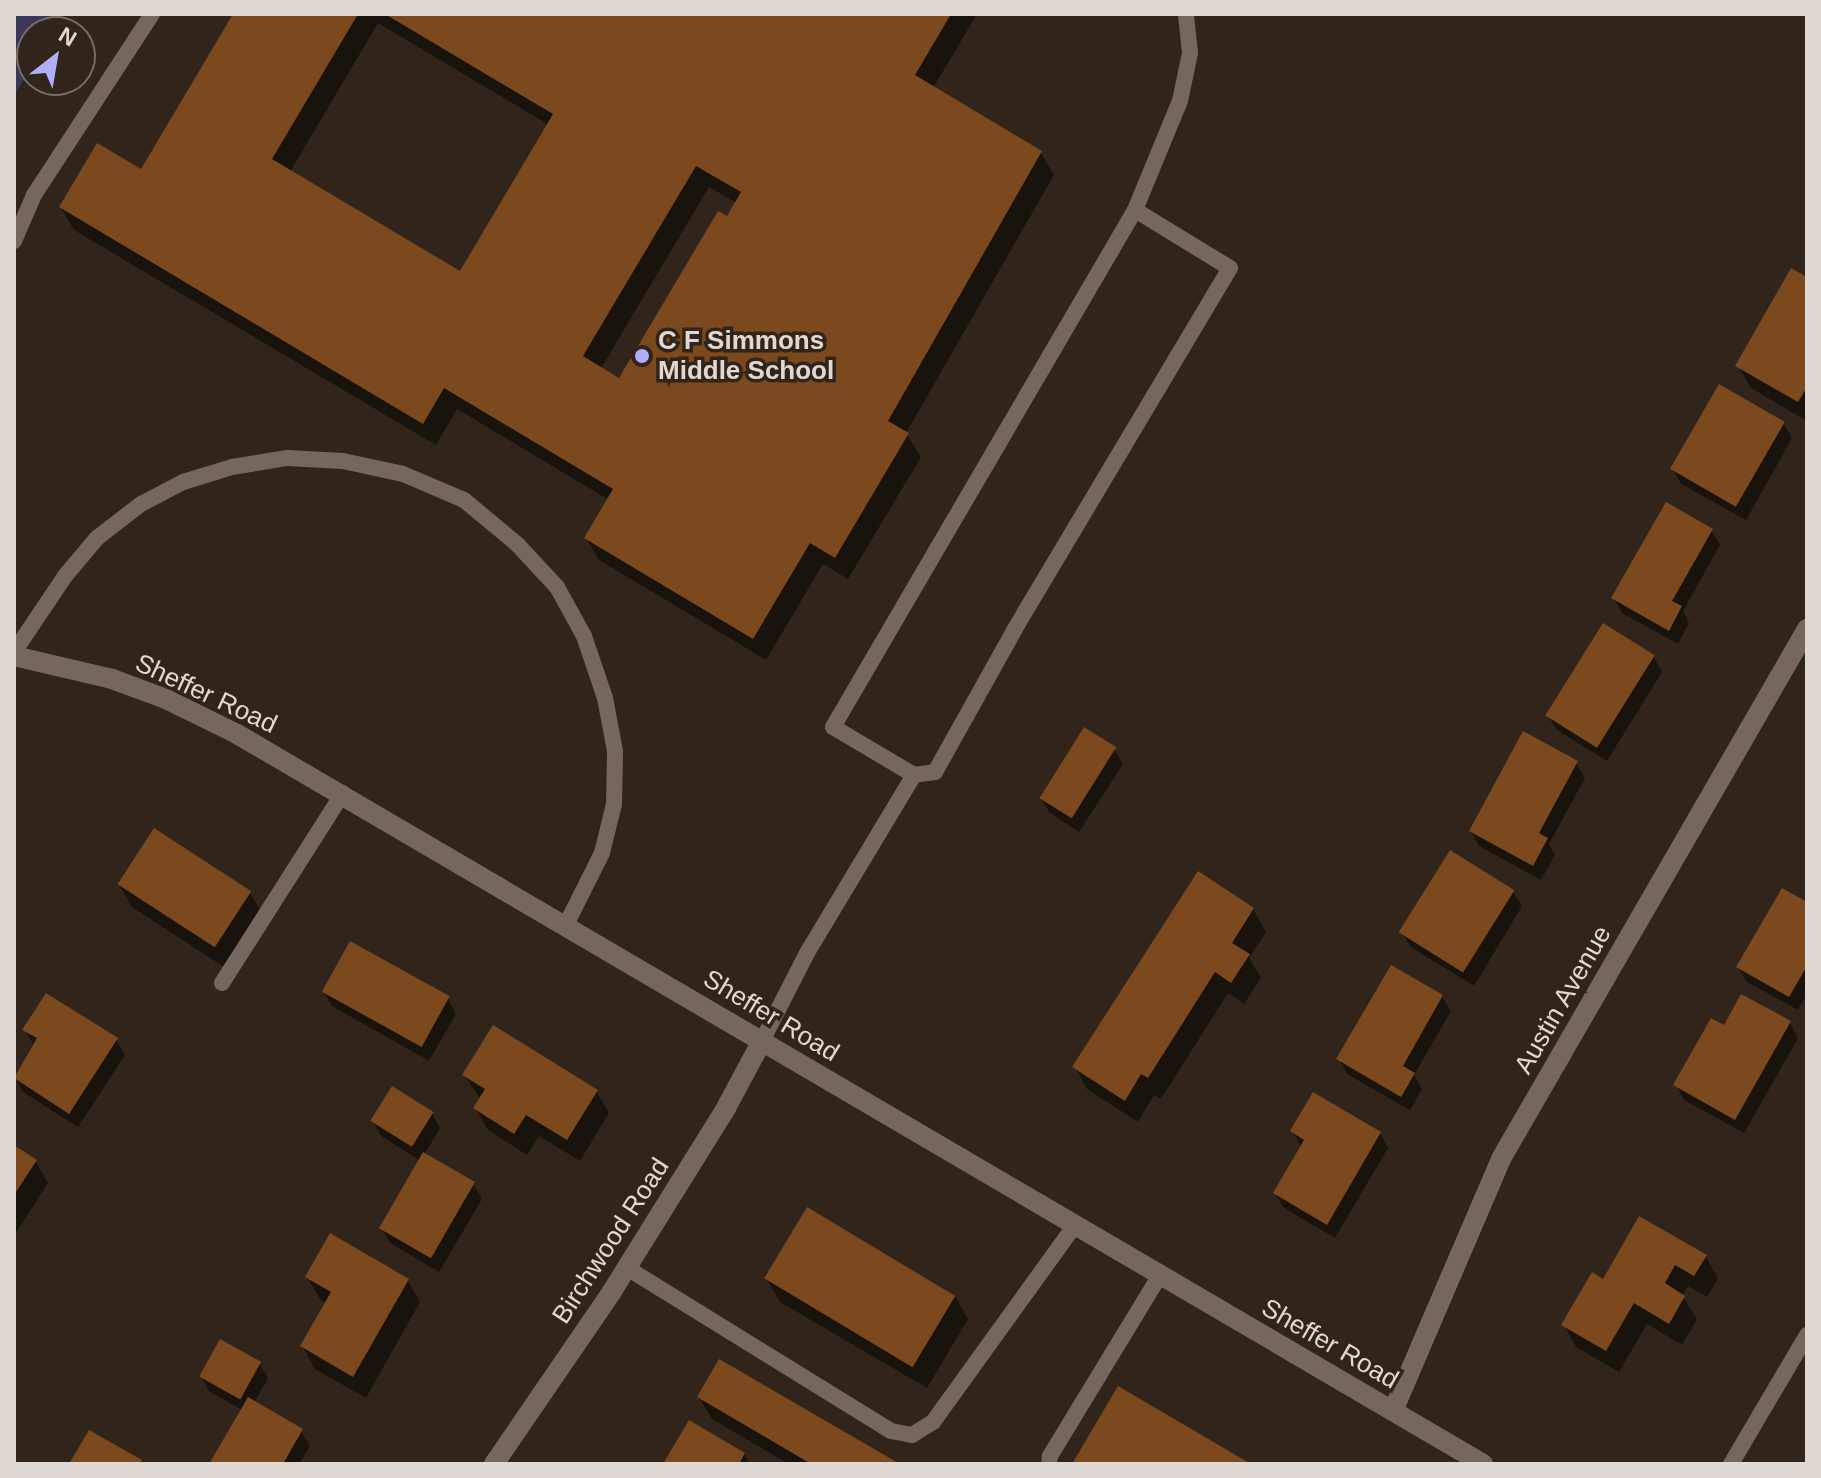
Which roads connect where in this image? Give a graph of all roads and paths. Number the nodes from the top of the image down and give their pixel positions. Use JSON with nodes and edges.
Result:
{"nodes":[{"id":1,"x":152,"y":14,"type":"edge"},
{"id":2,"x":1186,"y":14,"type":"edge"},
{"id":3,"x":1135,"y":210,"type":"junction"},
{"id":4,"x":14,"y":241,"type":"edge"},
{"id":5,"x":1807,"y":629,"type":"edge"},
{"id":6,"x":14,"y":654,"type":"edge"},
{"id":7,"x":914,"y":775,"type":"junction"},
{"id":8,"x":343,"y":793,"type":"junction"},
{"id":9,"x":566,"y":925,"type":"junction"},
{"id":10,"x":222,"y":983,"type":"dead end"},
{"id":11,"x":762,"y":1041,"type":"junction"},
{"id":12,"x":1075,"y":1225,"type":"junction"},
{"id":13,"x":627,"y":1268,"type":"junction"},
{"id":14,"x":1160,"y":1275,"type":"junction"},
{"id":15,"x":1807,"y":1335,"type":"edge"},
{"id":16,"x":1393,"y":1411,"type":"junction"},
{"id":17,"x":1480,"y":1463,"type":"edge"},
{"id":18,"x":494,"y":1464,"type":"edge"},
{"id":19,"x":1049,"y":1464,"type":"edge"},
{"id":20,"x":1731,"y":1464,"type":"edge"}],
"edges":[{"from":1,"to":4,"type":"lane"},
{"from":2,"to":3,"type":"lane"},
{"from":3,"to":7,"type":"lane"},
{"from":3,"to":7,"type":"lane"},
{"from":5,"to":16,"type":"street","name":"Austin Avenue"},
{"from":6,"to":8,"type":"street","name":"Sheffer Road"},
{"from":6,"to":9,"type":"lane"},
{"from":7,"to":11,"type":"lane"},
{"from":8,"to":9,"type":"street","name":"Sheffer Road"},
{"from":8,"to":10,"type":"lane"},
{"from":9,"to":11,"type":"street","name":"Sheffer Road"},
{"from":11,"to":12,"type":"street","name":"Sheffer Road"},
{"from":11,"to":13,"type":"street","name":"Birchwood Road"},
{"from":12,"to":13,"type":"lane"},
{"from":12,"to":14,"type":"street","name":"Sheffer Road"},
{"from":13,"to":18,"type":"street","name":"Birchwood Road"},
{"from":14,"to":16,"type":"street","name":"Sheffer Road"},
{"from":14,"to":19,"type":"lane"},
{"from":15,"to":20,"type":"lane"},
{"from":16,"to":17,"type":"street","name":"Sheffer Road"}]}
